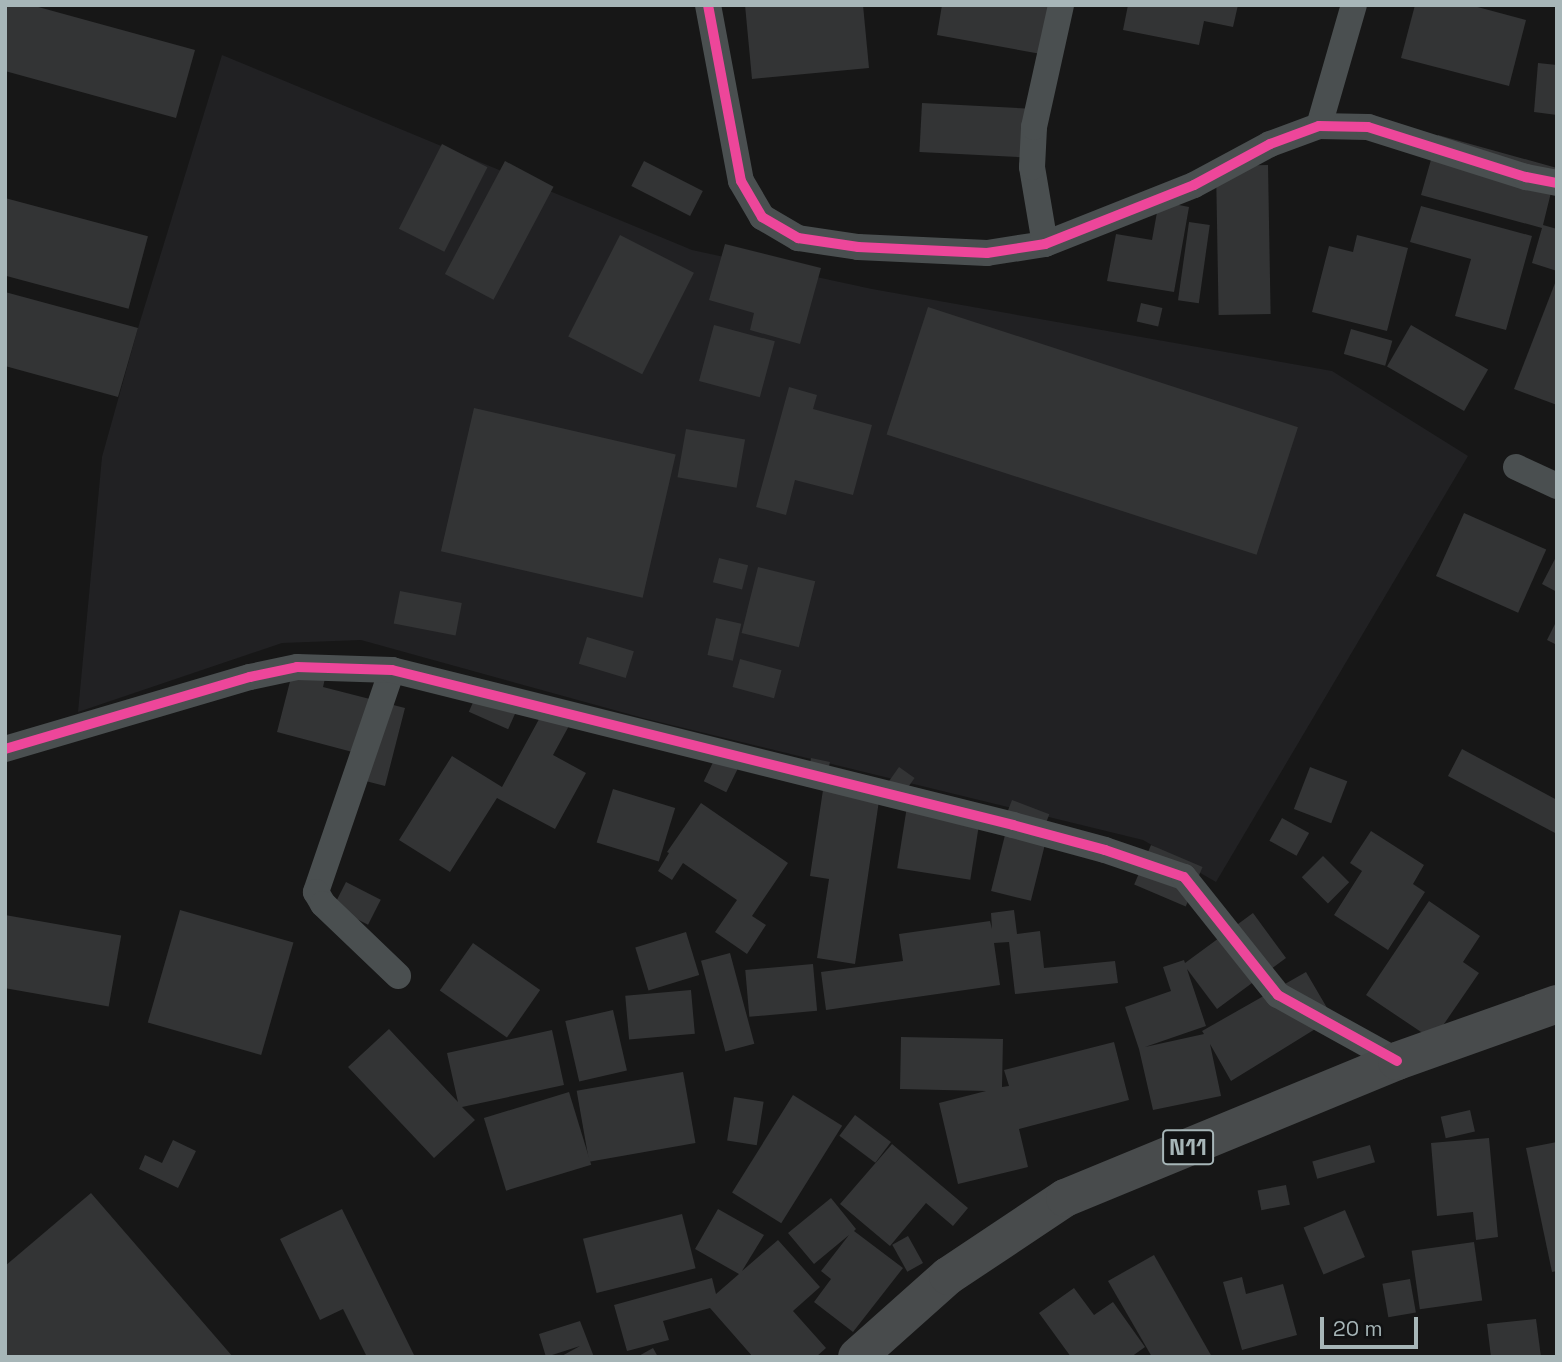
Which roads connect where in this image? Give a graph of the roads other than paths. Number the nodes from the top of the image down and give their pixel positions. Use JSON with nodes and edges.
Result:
{"nodes":[{"id":1,"x":708,"y":5,"type":"edge"},
{"id":2,"x":1061,"y":5,"type":"edge"},
{"id":3,"x":1354,"y":5,"type":"edge"},
{"id":4,"x":1319,"y":126,"type":"junction"},
{"id":5,"x":1557,"y":183,"type":"edge"},
{"id":6,"x":1045,"y":244,"type":"junction"},
{"id":7,"x":1516,"y":467,"type":"dead end"},
{"id":8,"x":1557,"y":486,"type":"edge"},
{"id":9,"x":393,"y":670,"type":"junction"},
{"id":10,"x":5,"y":749,"type":"edge"},
{"id":11,"x":398,"y":976,"type":"dead end"},
{"id":12,"x":1557,"y":1004,"type":"edge"},
{"id":13,"x":1397,"y":1061,"type":"junction"},
{"id":14,"x":857,"y":1357,"type":"edge"}],
"edges":[{"from":1,"to":6,"type":"street"},
{"from":2,"to":6,"type":"street"},
{"from":3,"to":4,"type":"street"},
{"from":4,"to":5,"type":"street"},
{"from":4,"to":6,"type":"street"},
{"from":7,"to":8,"type":"street"},
{"from":9,"to":10,"type":"street"},
{"from":9,"to":11,"type":"street"},
{"from":9,"to":13,"type":"street"},
{"from":12,"to":13,"type":"highway","number":"N11"},
{"from":13,"to":14,"type":"highway","number":"N11"}]}
